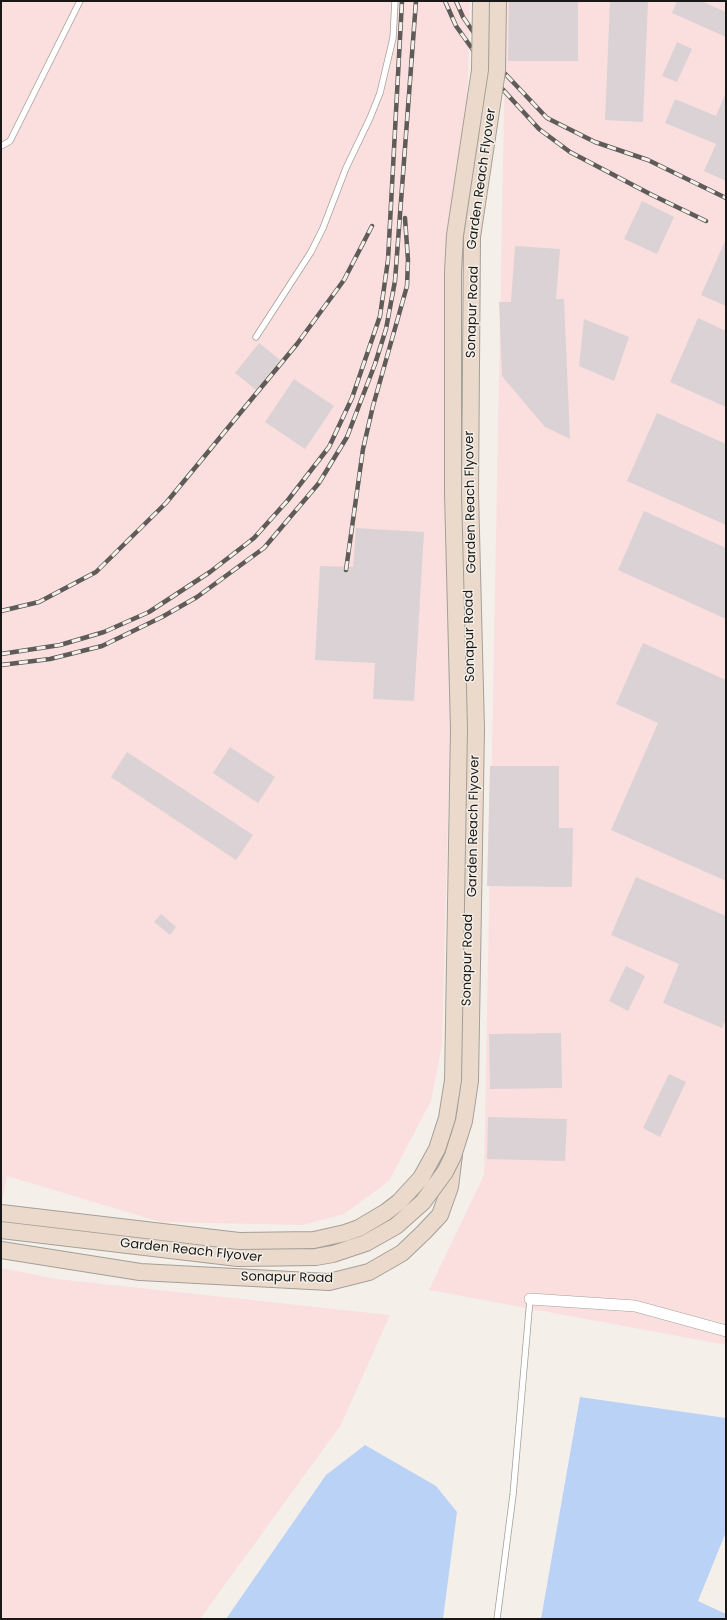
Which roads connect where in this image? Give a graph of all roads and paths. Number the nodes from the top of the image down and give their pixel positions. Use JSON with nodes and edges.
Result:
{"nodes":[{"id":1,"x":80,"y":1,"type":"edge"},
{"id":2,"x":395,"y":1,"type":"edge"},
{"id":3,"x":481,"y":1,"type":"edge"},
{"id":4,"x":491,"y":1,"type":"edge"},
{"id":5,"x":498,"y":1,"type":"edge"},
{"id":6,"x":1,"y":146,"type":"edge"},
{"id":7,"x":256,"y":337,"type":"dead end"},
{"id":8,"x":1,"y":1213,"type":"edge"},
{"id":9,"x":1,"y":1230,"type":"edge"},
{"id":10,"x":1,"y":1250,"type":"edge"},
{"id":11,"x":530,"y":1298,"type":"joint"},
{"id":12,"x":726,"y":1331,"type":"edge"},
{"id":13,"x":497,"y":1619,"type":"edge"}],
"edges":[{"from":1,"to":6,"type":"lane"},
{"from":2,"to":7,"type":"lane"},
{"from":3,"to":8,"type":"main road","name":"Garden Reach Flyover","bridge":true},
{"from":4,"to":10,"type":"main road","name":"Sonapur Road"},
{"from":5,"to":9,"type":"main road","name":"Garden Reach Flyover","bridge":true},
{"from":11,"to":12,"type":"street"},
{"from":11,"to":13,"type":"lane"}]}
